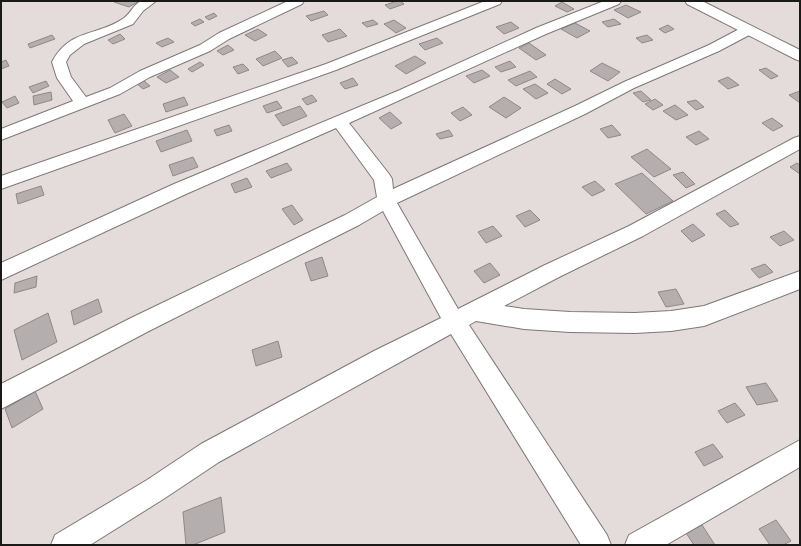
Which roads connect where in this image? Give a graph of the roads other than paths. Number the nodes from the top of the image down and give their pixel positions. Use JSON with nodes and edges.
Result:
{"nodes":[{"id":1,"x":150,"y":1,"type":"edge"},
{"id":2,"x":298,"y":1,"type":"edge"},
{"id":3,"x":496,"y":1,"type":"edge"},
{"id":4,"x":615,"y":1,"type":"edge"},
{"id":5,"x":692,"y":1,"type":"edge"},
{"id":6,"x":748,"y":30,"type":"junction"},
{"id":7,"x":800,"y":56,"type":"edge"},
{"id":8,"x":83,"y":104,"type":"junction"},
{"id":9,"x":339,"y":121,"type":"junction"},
{"id":10,"x":1,"y":135,"type":"edge"},
{"id":11,"x":800,"y":142,"type":"edge"},
{"id":12,"x":1,"y":183,"type":"edge"},
{"id":13,"x":386,"y":200,"type":"junction"},
{"id":14,"x":1,"y":272,"type":"edge"},
{"id":15,"x":800,"y":280,"type":"edge"},
{"id":16,"x":464,"y":316,"type":"junction"},
{"id":17,"x":1,"y":397,"type":"edge"},
{"id":18,"x":800,"y":453,"type":"edge"},
{"id":19,"x":65,"y":545,"type":"edge"},
{"id":20,"x":598,"y":545,"type":"edge"},
{"id":21,"x":639,"y":545,"type":"edge"}],
"edges":[{"from":1,"to":8,"type":"street"},
{"from":2,"to":8,"type":"street"},
{"from":3,"to":12,"type":"street"},
{"from":4,"to":9,"type":"street"},
{"from":5,"to":6,"type":"main road"},
{"from":6,"to":7,"type":"main road"},
{"from":6,"to":13,"type":"street"},
{"from":8,"to":10,"type":"street"},
{"from":9,"to":13,"type":"street"},
{"from":9,"to":14,"type":"street"},
{"from":11,"to":16,"type":"street"},
{"from":13,"to":16,"type":"street"},
{"from":13,"to":17,"type":"street"},
{"from":15,"to":16,"type":"street"},
{"from":16,"to":19,"type":"street"},
{"from":16,"to":20,"type":"street"},
{"from":18,"to":21,"type":"street"}]}
